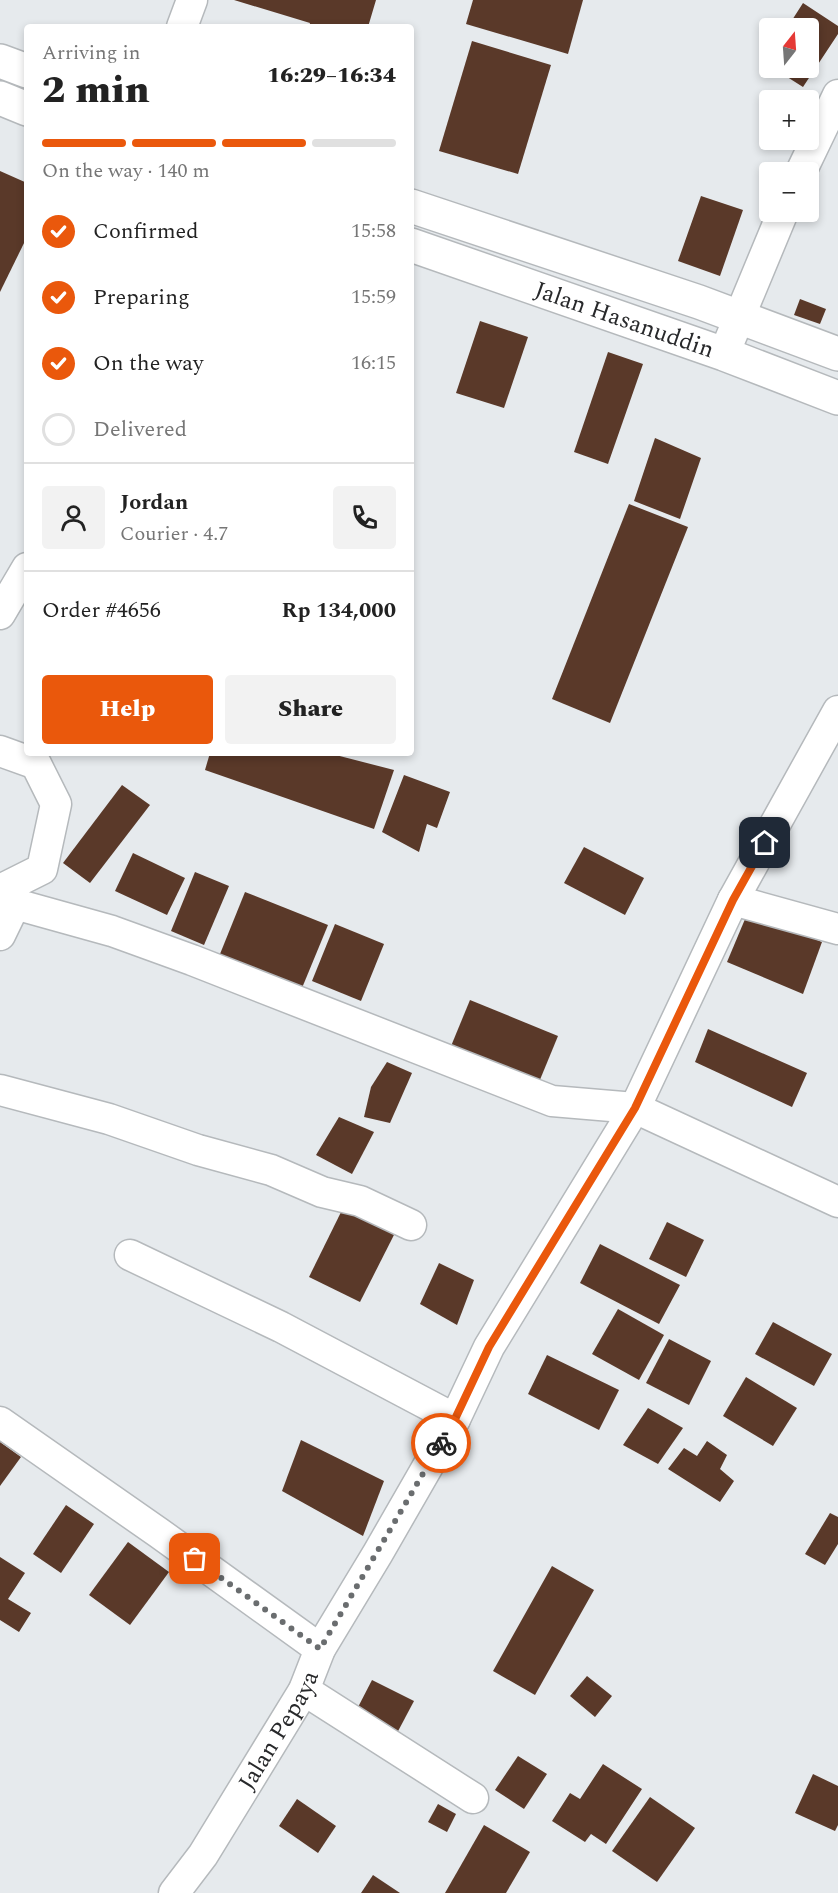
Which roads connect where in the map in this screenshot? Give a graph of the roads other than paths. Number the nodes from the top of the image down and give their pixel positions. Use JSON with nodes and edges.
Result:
{"nodes":[{"id":1,"x":192,"y":0,"type":"edge"},
{"id":2,"x":183,"y":24,"type":"edge"},
{"id":3,"x":0,"y":61,"type":"edge"},
{"id":4,"x":24,"y":70,"type":"edge"},
{"id":5,"x":838,"y":95,"type":"edge"},
{"id":6,"x":0,"y":98,"type":"edge"},
{"id":7,"x":24,"y":108,"type":"edge"},
{"id":8,"x":806,"y":162,"type":"edge"},
{"id":9,"x":414,"y":207,"type":"edge"},
{"id":10,"x":779,"y":222,"type":"edge"},
{"id":11,"x":414,"y":246,"type":"edge"},
{"id":12,"x":739,"y":317,"type":"junction"},
{"id":13,"x":724,"y":354,"type":"junction"},
{"id":14,"x":838,"y":354,"type":"edge"},
{"id":15,"x":838,"y":399,"type":"edge"},
{"id":16,"x":24,"y":573,"type":"edge"},
{"id":17,"x":0,"y":614,"type":"edge"},
{"id":18,"x":838,"y":711,"type":"edge"},
{"id":19,"x":0,"y":751,"type":"edge"},
{"id":20,"x":733,"y":900,"type":"junction"},
{"id":21,"x":15,"y":904,"type":"junction"},
{"id":22,"x":838,"y":929,"type":"edge"},
{"id":23,"x":0,"y":935,"type":"edge"},
{"id":24,"x":0,"y":1090,"type":"edge"},
{"id":25,"x":635,"y":1108,"type":"junction"},
{"id":26,"x":838,"y":1202,"type":"edge"},
{"id":27,"x":411,"y":1225,"type":"dead end"},
{"id":28,"x":130,"y":1255,"type":"dead end"},
{"id":29,"x":455,"y":1419,"type":"junction"},
{"id":30,"x":0,"y":1422,"type":"edge"},
{"id":31,"x":320,"y":1649,"type":"junction"},
{"id":32,"x":304,"y":1689,"type":"junction"},
{"id":33,"x":473,"y":1798,"type":"dead end"},
{"id":34,"x":174,"y":1893,"type":"edge"}],
"edges":[{"from":1,"to":2,"type":"street"},
{"from":3,"to":4,"type":"street"},
{"from":5,"to":8,"type":"street"},
{"from":6,"to":7,"type":"street"},
{"from":9,"to":12,"type":"street","name":"Jalan Hasanuddin"},
{"from":10,"to":12,"type":"street"},
{"from":11,"to":13,"type":"street","name":"Jalan Hasanuddin"},
{"from":12,"to":13,"type":"street"},
{"from":12,"to":14,"type":"street","name":"Jalan Hasanuddin"},
{"from":13,"to":15,"type":"street","name":"Jalan Hasanuddin"},
{"from":16,"to":17,"type":"street"},
{"from":18,"to":20,"type":"street","name":"Jalan Pepaya"},
{"from":19,"to":21,"type":"street"},
{"from":20,"to":22,"type":"street"},
{"from":20,"to":25,"type":"street","name":"Jalan Pepaya"},
{"from":21,"to":23,"type":"street"},
{"from":21,"to":25,"type":"street"},
{"from":24,"to":27,"type":"street"},
{"from":25,"to":26,"type":"street"},
{"from":25,"to":29,"type":"street","name":"Jalan Pepaya"},
{"from":28,"to":29,"type":"street"},
{"from":29,"to":31,"type":"street","name":"Jalan Pepaya"},
{"from":30,"to":31,"type":"street"},
{"from":31,"to":32,"type":"street","name":"Jalan Pepaya"},
{"from":32,"to":33,"type":"street"},
{"from":32,"to":34,"type":"street","name":"Jalan Pepaya"}]}
